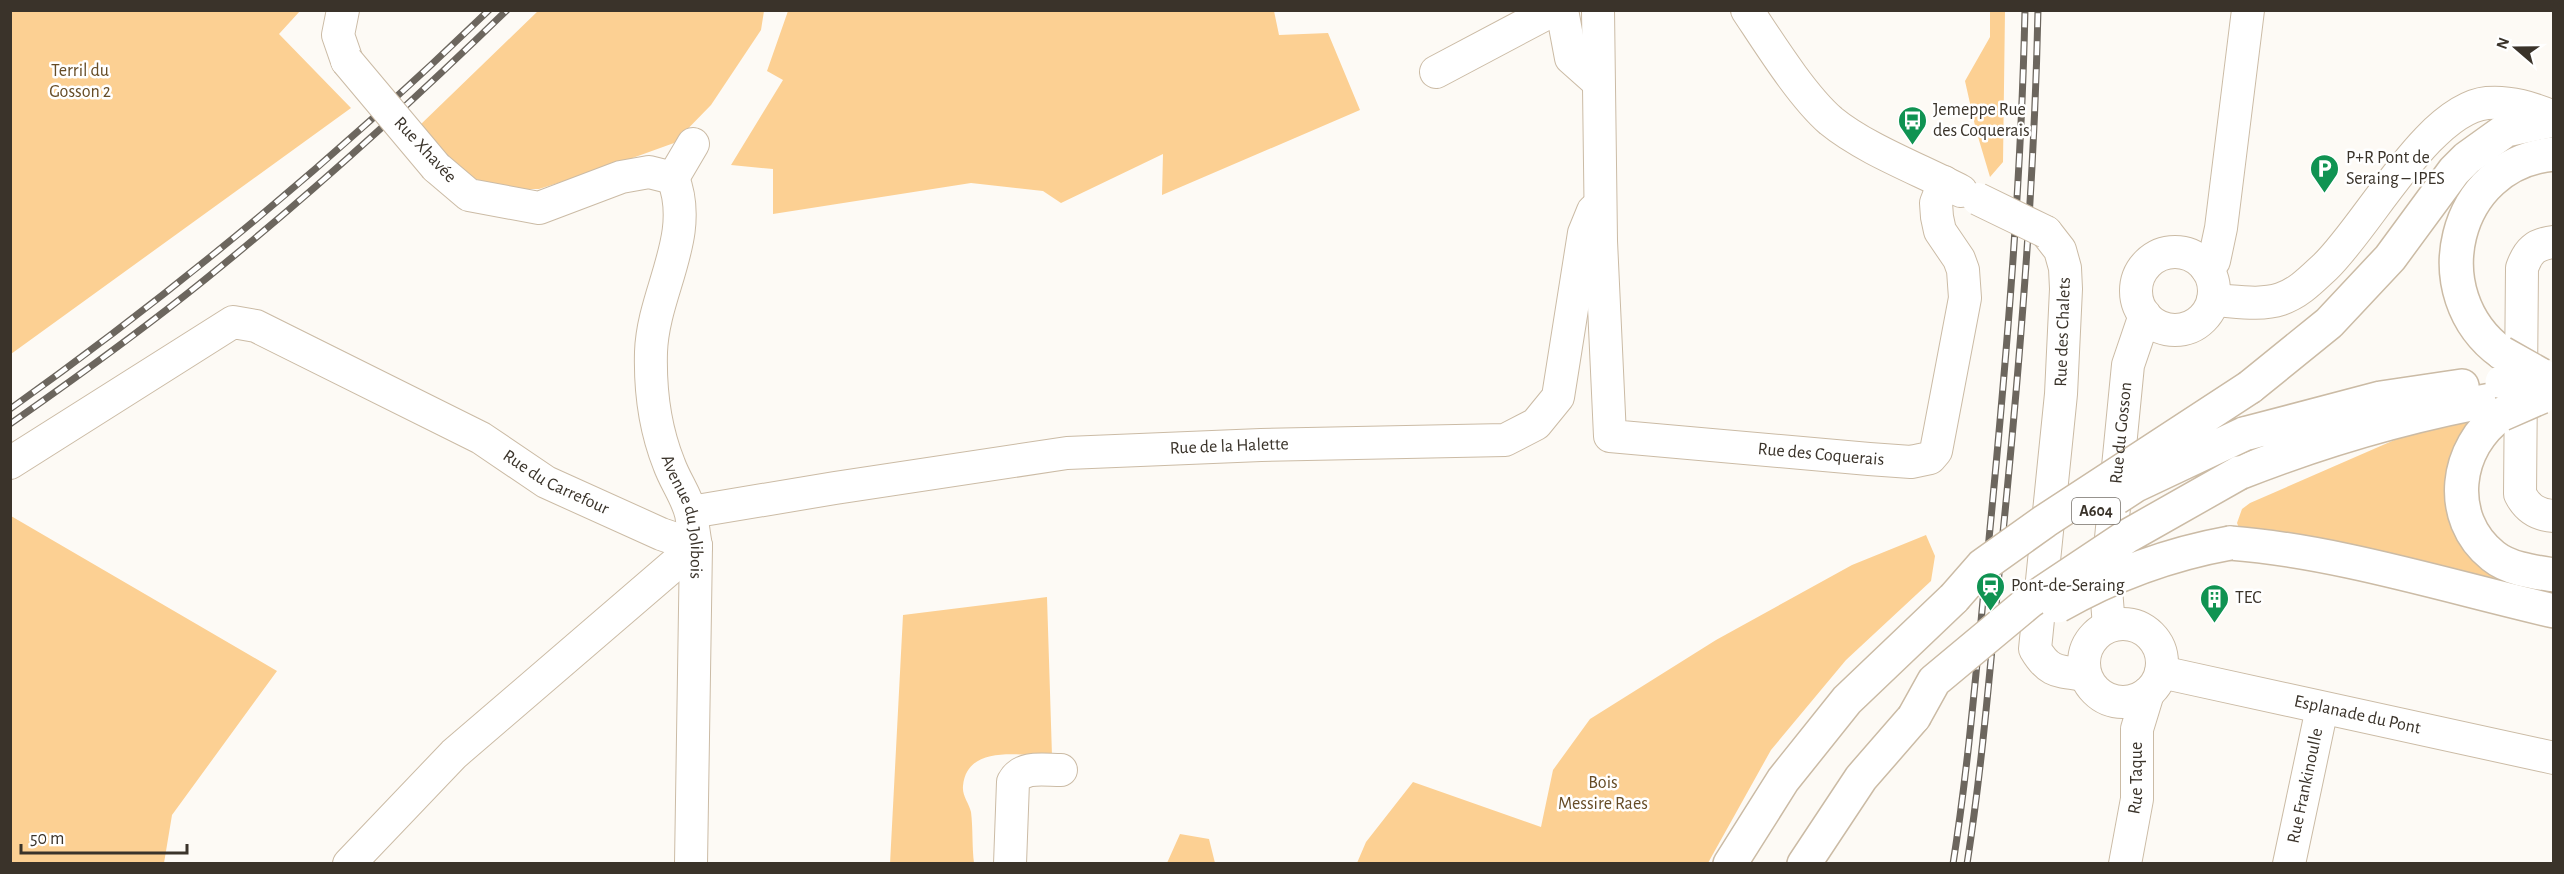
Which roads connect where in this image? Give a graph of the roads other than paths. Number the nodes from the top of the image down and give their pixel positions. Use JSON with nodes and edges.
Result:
{"nodes":[{"id":1,"x":343,"y":10,"type":"edge"},
{"id":2,"x":1553,"y":10,"type":"edge"},
{"id":3,"x":1562,"y":10,"type":"edge"},
{"id":4,"x":1598,"y":10,"type":"edge"},
{"id":5,"x":1747,"y":10,"type":"edge"},
{"id":6,"x":2248,"y":10,"type":"edge"},
{"id":7,"x":1436,"y":72,"type":"dead end"},
{"id":8,"x":1598,"y":82,"type":"junction"},
{"id":9,"x":2553,"y":118,"type":"edge"},
{"id":10,"x":693,"y":144,"type":"dead end"},
{"id":11,"x":2553,"y":154,"type":"edge"},
{"id":12,"x":673,"y":178,"type":"junction"},
{"id":13,"x":1944,"y":182,"type":"junction"},
{"id":14,"x":1600,"y":205,"type":"junction"},
{"id":15,"x":2553,"y":242,"type":"edge"},
{"id":16,"x":2207,"y":269,"type":"junction"},
{"id":17,"x":2213,"y":300,"type":"junction"},
{"id":18,"x":2145,"y":315,"type":"junction"},
{"id":19,"x":2547,"y":386,"type":"edge"},
{"id":20,"x":2502,"y":387,"type":"junction"},
{"id":21,"x":10,"y":463,"type":"edge"},
{"id":22,"x":691,"y":512,"type":"junction"},
{"id":23,"x":2553,"y":516,"type":"edge"},
{"id":24,"x":696,"y":546,"type":"junction"},
{"id":25,"x":2553,"y":575,"type":"edge"},
{"id":26,"x":1954,"y":598,"type":"junction"},
{"id":27,"x":2553,"y":611,"type":"edge"},
{"id":28,"x":2109,"y":626,"type":"junction"},
{"id":29,"x":2085,"y":675,"type":"junction"},
{"id":30,"x":2154,"y":683,"type":"junction"},
{"id":31,"x":2322,"y":708,"type":"junction"},
{"id":32,"x":1914,"y":717,"type":"junction"},
{"id":33,"x":2553,"y":758,"type":"edge"},
{"id":34,"x":1060,"y":770,"type":"dead end"},
{"id":35,"x":350,"y":864,"type":"edge"},
{"id":36,"x":691,"y":864,"type":"edge"},
{"id":37,"x":1010,"y":864,"type":"edge"},
{"id":38,"x":1730,"y":864,"type":"edge"},
{"id":39,"x":1804,"y":864,"type":"edge"},
{"id":40,"x":2125,"y":864,"type":"edge"},
{"id":41,"x":2289,"y":864,"type":"edge"}],
"edges":[{"from":1,"to":12,"type":"street","name":"Rue Xhavée","bridge":true},
{"from":2,"to":7,"type":"street"},
{"from":3,"to":8,"type":"street"},
{"from":4,"to":8,"type":"street"},
{"from":5,"to":13,"type":"street","name":"Rue des Chalets"},
{"from":6,"to":16,"type":"street"},
{"from":8,"to":14,"type":"street"},
{"from":9,"to":17,"type":"street"},
{"from":9,"to":26,"type":"main road","bridge":true},
{"from":10,"to":12,"type":"street"},
{"from":11,"to":20,"type":"main road"},
{"from":12,"to":22,"type":"street","name":"Avenue du Jolibois"},
{"from":13,"to":14,"type":"street","name":"Rue des Coquerais"},
{"from":13,"to":29,"type":"street","name":"Rue des Chalets","bridge":true},
{"from":14,"to":22,"type":"street","name":"Rue de la Halette"},
{"from":15,"to":23,"type":"street"},
{"from":16,"to":17,"type":"street"},
{"from":16,"to":18,"type":"street"},
{"from":17,"to":18,"type":"street"},
{"from":18,"to":28,"type":"street","name":"Rue du Gosson"},
{"from":19,"to":20,"type":"main road","number":"A604","bridge":true},
{"from":20,"to":25,"type":"main road"},
{"from":20,"to":26,"type":"main road","number":"A604","bridge":true},
{"from":20,"to":32,"type":"main road","number":"A604","bridge":true},
{"from":21,"to":24,"type":"street","name":"Rue du Carrefour"},
{"from":22,"to":24,"type":"street","name":"Avenue du Jolibois"},
{"from":24,"to":35,"type":"street"},
{"from":24,"to":36,"type":"street","name":"Avenue du Jolibois"},
{"from":26,"to":38,"type":"main road","number":"A604"},
{"from":27,"to":32,"type":"main road","bridge":true},
{"from":28,"to":29,"type":"street"},
{"from":28,"to":30,"type":"street"},
{"from":29,"to":30,"type":"street","name":"Esplanade du Pont"},
{"from":30,"to":31,"type":"street","name":"Esplanade du Pont"},
{"from":30,"to":40,"type":"street","name":"Rue Taque"},
{"from":31,"to":33,"type":"street","name":"Esplanade du Pont"},
{"from":31,"to":41,"type":"street","name":"Rue Frankinoulle"},
{"from":32,"to":39,"type":"main road","number":"A604"},
{"from":34,"to":37,"type":"street"}]}
